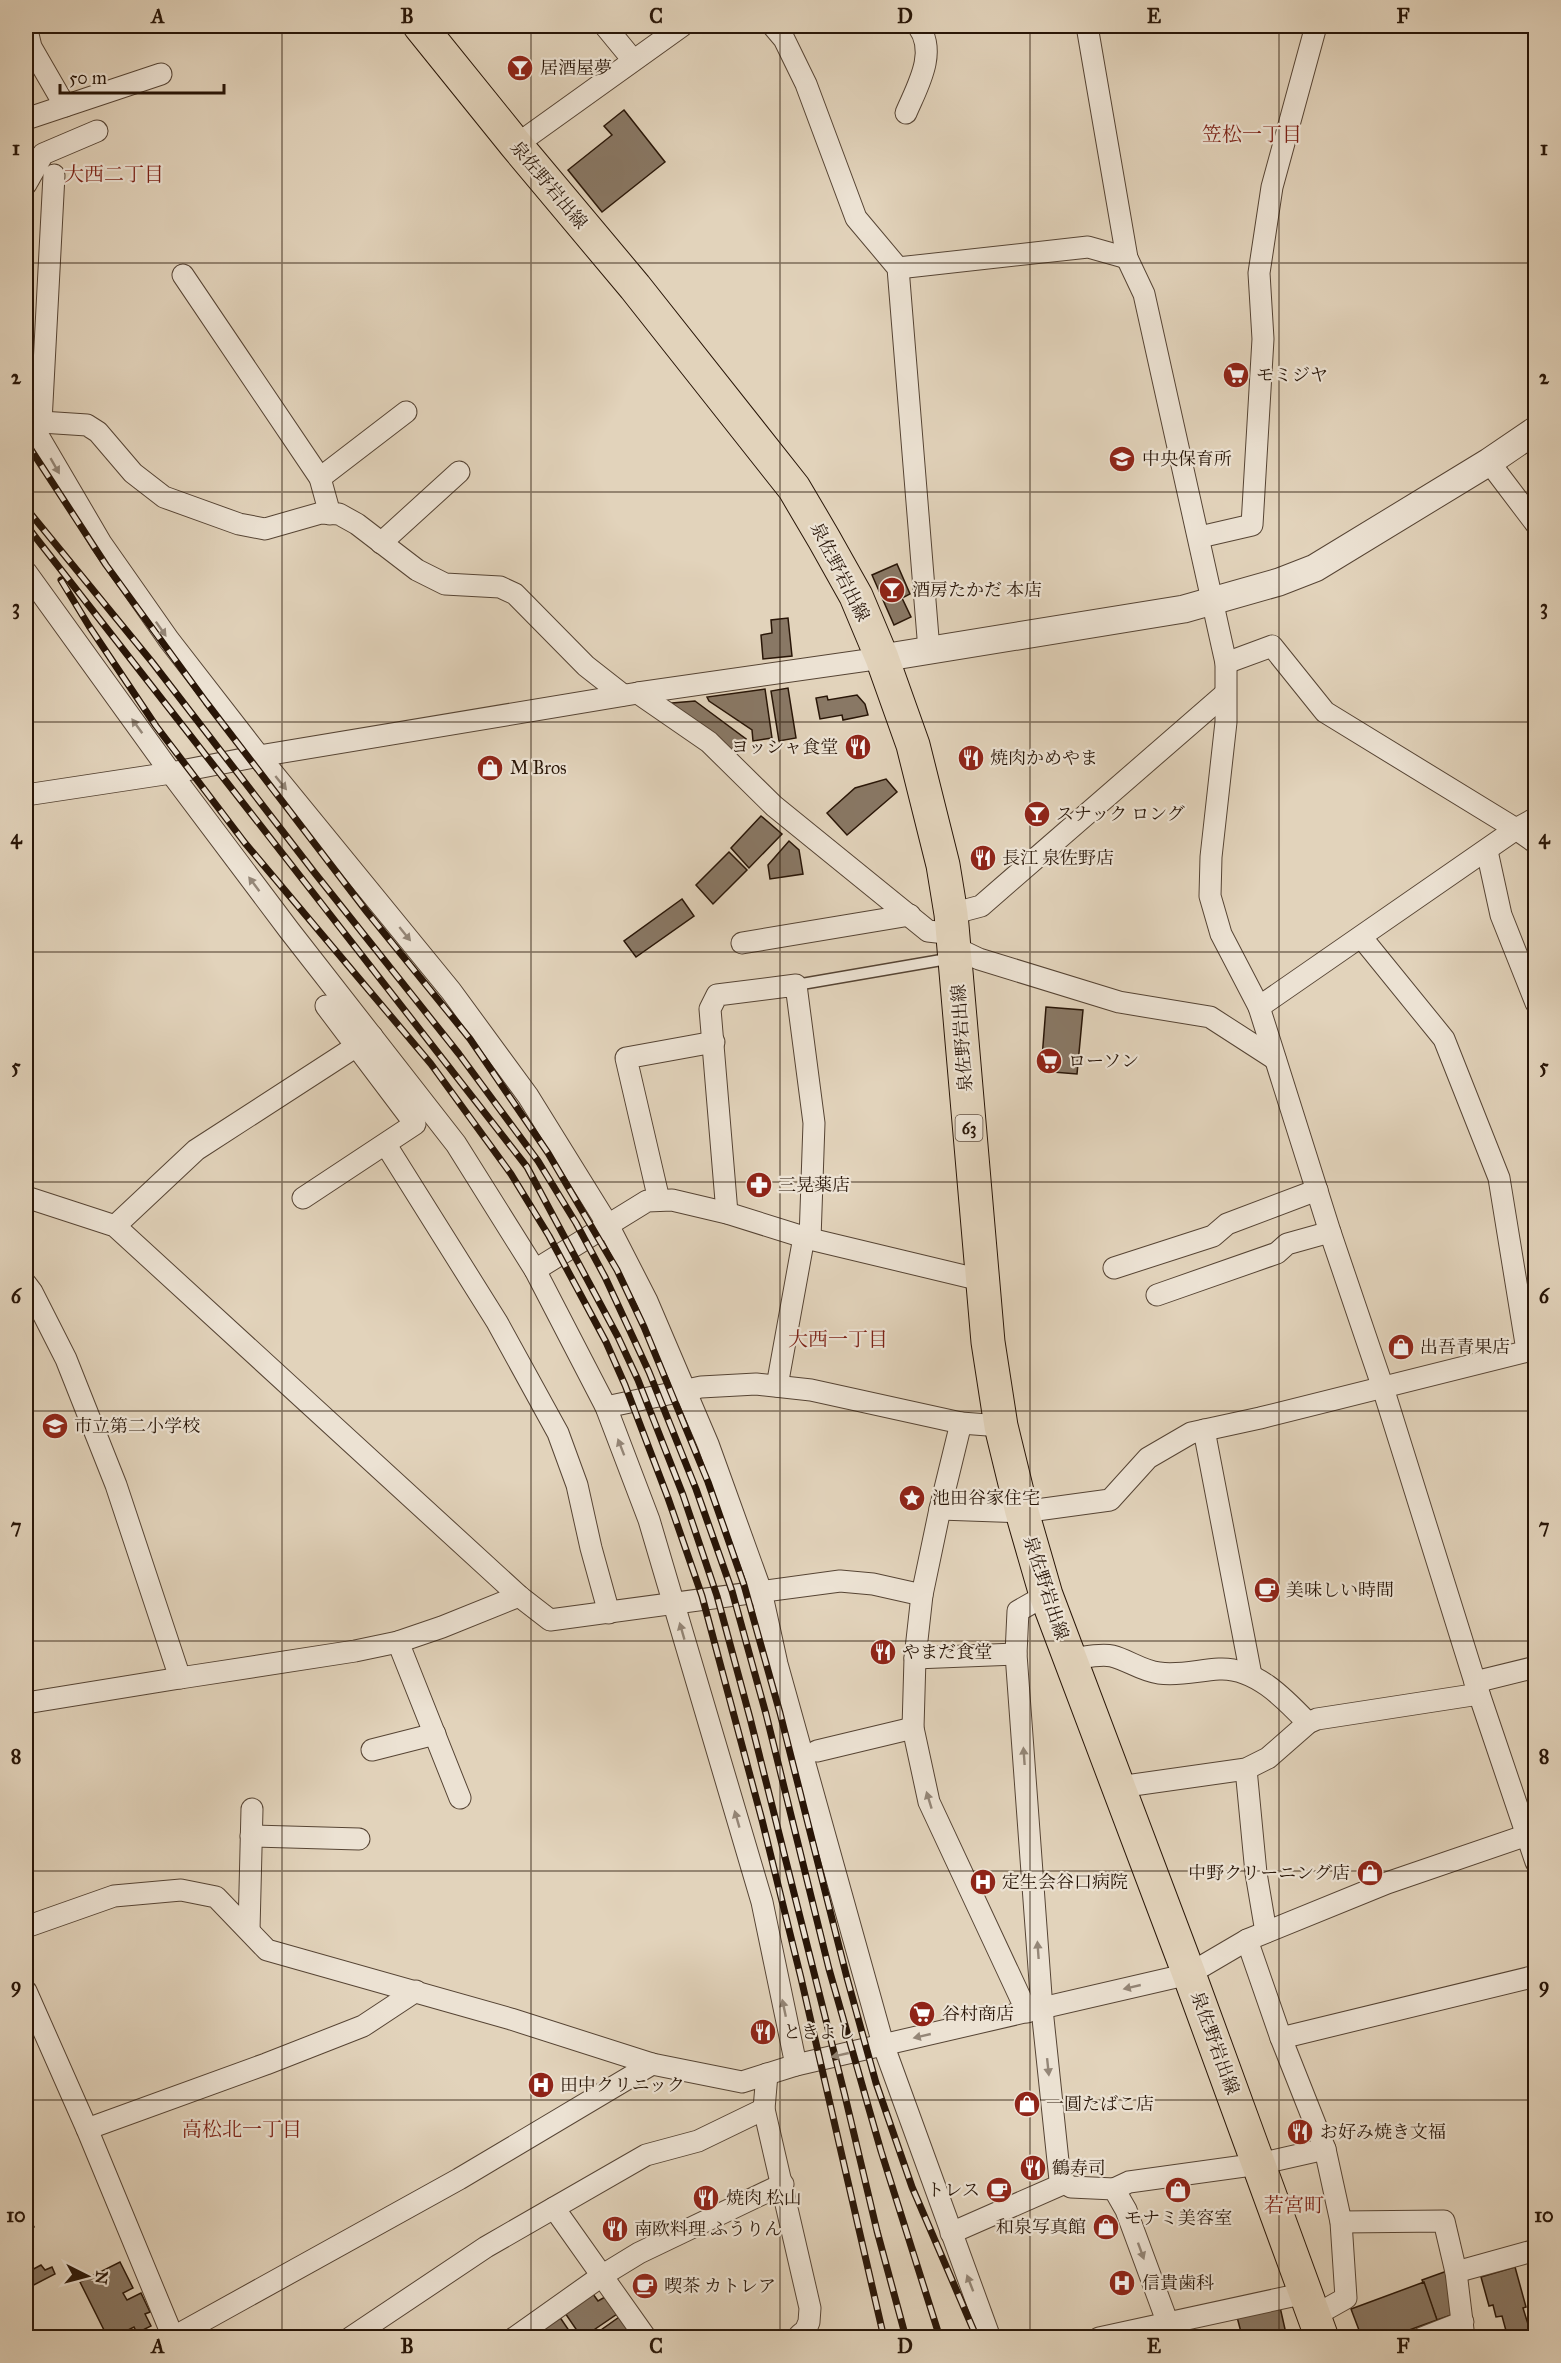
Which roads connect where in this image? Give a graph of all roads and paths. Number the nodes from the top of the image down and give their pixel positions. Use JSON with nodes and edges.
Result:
{"nodes":[{"id":1,"x":26,"y":26,"type":"edge"},
{"id":2,"x":420,"y":26,"type":"edge"},
{"id":3,"x":605,"y":26,"type":"edge"},
{"id":4,"x":682,"y":26,"type":"edge"},
{"id":5,"x":773,"y":26,"type":"edge"},
{"id":6,"x":918,"y":26,"type":"edge"},
{"id":7,"x":1087,"y":26,"type":"edge"},
{"id":8,"x":1316,"y":26,"type":"edge"},
{"id":9,"x":633,"y":60,"type":"junction"},
{"id":10,"x":161,"y":74,"type":"dead end"},
{"id":11,"x":65,"y":106,"type":"junction"},
{"id":12,"x":906,"y":113,"type":"dead end"},
{"id":13,"x":26,"y":119,"type":"edge"},
{"id":14,"x":97,"y":131,"type":"dead end"},
{"id":15,"x":516,"y":145,"type":"junction"},
{"id":16,"x":54,"y":175,"type":"dead end"},
{"id":17,"x":26,"y":184,"type":"edge"},
{"id":18,"x":1127,"y":258,"type":"junction"},
{"id":19,"x":898,"y":268,"type":"junction"},
{"id":20,"x":183,"y":275,"type":"dead end"},
{"id":21,"x":406,"y":412,"type":"dead end"},
{"id":22,"x":33,"y":422,"type":"edge"},
{"id":23,"x":1536,"y":430,"type":"edge"},
{"id":24,"x":1489,"y":462,"type":"junction"},
{"id":25,"x":459,"y":472,"type":"dead end"},
{"id":26,"x":320,"y":478,"type":"junction"},
{"id":27,"x":330,"y":513,"type":"junction"},
{"id":28,"x":1536,"y":524,"type":"edge"},
{"id":29,"x":1200,"y":537,"type":"junction"},
{"id":30,"x":381,"y":543,"type":"junction"},
{"id":31,"x":26,"y":572,"type":"edge"},
{"id":32,"x":1213,"y":601,"type":"junction"},
{"id":33,"x":930,"y":650,"type":"junction"},
{"id":34,"x":882,"y":658,"type":"junction"},
{"id":35,"x":1226,"y":663,"type":"junction"},
{"id":36,"x":631,"y":694,"type":"junction"},
{"id":37,"x":1225,"y":694,"type":"junction"},
{"id":38,"x":259,"y":756,"type":"junction"},
{"id":39,"x":171,"y":773,"type":"junction"},
{"id":40,"x":26,"y":795,"type":"edge"},
{"id":41,"x":1536,"y":818,"type":"edge"},
{"id":42,"x":1516,"y":829,"type":"junction"},
{"id":43,"x":1536,"y":843,"type":"edge"},
{"id":44,"x":1487,"y":851,"type":"junction"},
{"id":45,"x":910,"y":915,"type":"junction"},
{"id":46,"x":1362,"y":938,"type":"junction"},
{"id":47,"x":954,"y":939,"type":"junction"},
{"id":48,"x":742,"y":943,"type":"dead end"},
{"id":49,"x":796,"y":984,"type":"junction"},
{"id":50,"x":1536,"y":1003,"type":"edge"},
{"id":51,"x":326,"y":1006,"type":"dead end"},
{"id":52,"x":1259,"y":1007,"type":"junction"},
{"id":53,"x":364,"y":1041,"type":"junction"},
{"id":54,"x":714,"y":1042,"type":"junction"},
{"id":55,"x":1275,"y":1059,"type":"junction"},
{"id":56,"x":386,"y":1145,"type":"junction"},
{"id":57,"x":1317,"y":1190,"type":"junction"},
{"id":58,"x":26,"y":1197,"type":"edge"},
{"id":59,"x":303,"y":1198,"type":"dead end"},
{"id":60,"x":659,"y":1200,"type":"junction"},
{"id":61,"x":727,"y":1213,"type":"junction"},
{"id":62,"x":608,"y":1225,"type":"junction"},
{"id":63,"x":115,"y":1226,"type":"junction"},
{"id":64,"x":1330,"y":1232,"type":"junction"},
{"id":65,"x":807,"y":1238,"type":"junction"},
{"id":66,"x":1114,"y":1268,"type":"dead end"},
{"id":67,"x":535,"y":1270,"type":"junction"},
{"id":68,"x":981,"y":1280,"type":"junction"},
{"id":69,"x":26,"y":1284,"type":"edge"},
{"id":70,"x":1157,"y":1294,"type":"dead end"},
{"id":71,"x":1532,"y":1349,"type":"edge"},
{"id":72,"x":777,"y":1386,"type":"junction"},
{"id":73,"x":1383,"y":1388,"type":"junction"},
{"id":74,"x":684,"y":1390,"type":"junction"},
{"id":75,"x":606,"y":1407,"type":"junction"},
{"id":76,"x":961,"y":1423,"type":"junction"},
{"id":77,"x":1000,"y":1426,"type":"junction"},
{"id":78,"x":1204,"y":1430,"type":"junction"},
{"id":79,"x":940,"y":1509,"type":"junction"},
{"id":80,"x":1022,"y":1512,"type":"junction"},
{"id":81,"x":760,"y":1591,"type":"junction"},
{"id":82,"x":1046,"y":1594,"type":"junction"},
{"id":83,"x":922,"y":1595,"type":"junction"},
{"id":84,"x":519,"y":1596,"type":"junction"},
{"id":85,"x":674,"y":1604,"type":"junction"},
{"id":86,"x":609,"y":1612,"type":"junction"},
{"id":87,"x":398,"y":1642,"type":"junction"},
{"id":88,"x":1016,"y":1654,"type":"junction"},
{"id":89,"x":915,"y":1658,"type":"junction"},
{"id":90,"x":1070,"y":1659,"type":"junction"},
{"id":91,"x":1536,"y":1667,"type":"edge"},
{"id":92,"x":1251,"y":1675,"type":"junction"},
{"id":93,"x":180,"y":1678,"type":"junction"},
{"id":94,"x":1477,"y":1688,"type":"junction"},
{"id":95,"x":26,"y":1703,"type":"edge"},
{"id":96,"x":1308,"y":1723,"type":"junction"},
{"id":97,"x":913,"y":1728,"type":"junction"},
{"id":98,"x":435,"y":1734,"type":"junction"},
{"id":99,"x":372,"y":1750,"type":"dead end"},
{"id":100,"x":817,"y":1751,"type":"dead end"},
{"id":101,"x":1246,"y":1769,"type":"junction"},
{"id":102,"x":1119,"y":1787,"type":"junction"},
{"id":103,"x":460,"y":1798,"type":"dead end"},
{"id":104,"x":252,"y":1809,"type":"dead end"},
{"id":105,"x":1531,"y":1834,"type":"edge"},
{"id":106,"x":251,"y":1836,"type":"junction"},
{"id":107,"x":359,"y":1839,"type":"dead end"},
{"id":108,"x":1536,"y":1862,"type":"edge"},
{"id":109,"x":26,"y":1927,"type":"edge"},
{"id":110,"x":249,"y":1930,"type":"junction"},
{"id":111,"x":1256,"y":1936,"type":"junction"},
{"id":112,"x":1190,"y":1974,"type":"junction"},
{"id":113,"x":1536,"y":1976,"type":"edge"},
{"id":114,"x":26,"y":1991,"type":"edge"},
{"id":115,"x":416,"y":1991,"type":"junction"},
{"id":116,"x":1035,"y":2010,"type":"junction"},
{"id":117,"x":1281,"y":2038,"type":"junction"},
{"id":118,"x":883,"y":2044,"type":"junction"},
{"id":119,"x":652,"y":2064,"type":"junction"},
{"id":120,"x":796,"y":2065,"type":"junction"},
{"id":121,"x":767,"y":2074,"type":"junction"},
{"id":122,"x":764,"y":2109,"type":"junction"},
{"id":123,"x":87,"y":2129,"type":"junction"},
{"id":124,"x":1325,"y":2149,"type":"junction"},
{"id":125,"x":1259,"y":2164,"type":"junction"},
{"id":126,"x":1065,"y":2183,"type":"junction"},
{"id":127,"x":783,"y":2184,"type":"junction"},
{"id":128,"x":1114,"y":2189,"type":"junction"},
{"id":129,"x":554,"y":2208,"type":"junction"},
{"id":130,"x":1341,"y":2222,"type":"junction"},
{"id":131,"x":951,"y":2233,"type":"junction"},
{"id":132,"x":1536,"y":2250,"type":"edge"},
{"id":133,"x":1456,"y":2272,"type":"junction"},
{"id":134,"x":603,"y":2275,"type":"junction"},
{"id":135,"x":1314,"y":2316,"type":"edge"},
{"id":136,"x":1168,"y":2329,"type":"edge"},
{"id":137,"x":1464,"y":2330,"type":"edge"},
{"id":138,"x":172,"y":2337,"type":"edge"},
{"id":139,"x":350,"y":2337,"type":"edge"},
{"id":140,"x":514,"y":2337,"type":"edge"},
{"id":141,"x":646,"y":2337,"type":"edge"},
{"id":142,"x":802,"y":2337,"type":"edge"},
{"id":143,"x":990,"y":2337,"type":"edge"},
{"id":144,"x":1099,"y":2337,"type":"edge"},
{"id":145,"x":1422,"y":2337,"type":"edge"}],
"edges":[{"from":1,"to":11,"type":"street"},
{"from":2,"to":15,"type":"main road","name":"泉佐野岩出線","number":"63"},
{"from":3,"to":9,"type":"street"},
{"from":4,"to":9,"type":"street"},
{"from":5,"to":19,"type":"street"},
{"from":6,"to":12,"type":"street"},
{"from":7,"to":18,"type":"street"},
{"from":8,"to":29,"type":"street"},
{"from":9,"to":15,"type":"street"},
{"from":10,"to":11,"type":"street"},
{"from":11,"to":13,"type":"street"},
{"from":14,"to":17,"type":"street"},
{"from":15,"to":34,"type":"main road","name":"泉佐野岩出線","number":"63"},
{"from":16,"to":22,"type":"street"},
{"from":18,"to":19,"type":"street"},
{"from":18,"to":29,"type":"street"},
{"from":19,"to":33,"type":"street"},
{"from":20,"to":26,"type":"street"},
{"from":21,"to":26,"type":"street"},
{"from":22,"to":27,"type":"street"},
{"from":22,"to":38,"type":"street","one_way":true},
{"from":23,"to":24,"type":"street"},
{"from":24,"to":28,"type":"street"},
{"from":24,"to":32,"type":"street"},
{"from":25,"to":30,"type":"street"},
{"from":26,"to":27,"type":"street"},
{"from":27,"to":30,"type":"street"},
{"from":29,"to":32,"type":"street"},
{"from":30,"to":36,"type":"street"},
{"from":39,"to":31,"type":"street","one_way":true},
{"from":32,"to":33,"type":"street"},
{"from":32,"to":35,"type":"street"},
{"from":33,"to":34,"type":"street"},
{"from":34,"to":36,"type":"street"},
{"from":34,"to":47,"type":"main road","name":"泉佐野岩出線","number":"63"},
{"from":35,"to":37,"type":"street"},
{"from":35,"to":42,"type":"street"},
{"from":36,"to":38,"type":"street"},
{"from":36,"to":45,"type":"street"},
{"from":37,"to":47,"type":"street"},
{"from":37,"to":52,"type":"street"},
{"from":38,"to":39,"type":"street"},
{"from":38,"to":62,"type":"street","one_way":true},
{"from":39,"to":40,"type":"street"},
{"from":53,"to":39,"type":"street","one_way":true},
{"from":41,"to":42,"type":"street"},
{"from":42,"to":43,"type":"street"},
{"from":42,"to":44,"type":"street"},
{"from":44,"to":46,"type":"street"},
{"from":44,"to":50,"type":"street"},
{"from":45,"to":47,"type":"street"},
{"from":45,"to":48,"type":"street"},
{"from":46,"to":52,"type":"street"},
{"from":46,"to":71,"type":"street"},
{"from":47,"to":49,"type":"lane"},
{"from":47,"to":55,"type":"street"},
{"from":47,"to":68,"type":"main road","name":"泉佐野岩出線","number":"63"},
{"from":49,"to":54,"type":"street"},
{"from":49,"to":65,"type":"street"},
{"from":51,"to":53,"type":"street"},
{"from":52,"to":55,"type":"street"},
{"from":53,"to":56,"type":"street"},
{"from":53,"to":63,"type":"street"},
{"from":53,"to":67,"type":"street"},
{"from":54,"to":60,"type":"street"},
{"from":54,"to":61,"type":"street"},
{"from":55,"to":57,"type":"street"},
{"from":56,"to":59,"type":"street"},
{"from":56,"to":86,"type":"street"},
{"from":57,"to":64,"type":"street"},
{"from":57,"to":66,"type":"street"},
{"from":58,"to":63,"type":"street"},
{"from":60,"to":61,"type":"street"},
{"from":60,"to":62,"type":"street"},
{"from":61,"to":65,"type":"street"},
{"from":62,"to":67,"type":"street"},
{"from":62,"to":74,"type":"street"},
{"from":63,"to":84,"type":"street"},
{"from":64,"to":70,"type":"street"},
{"from":64,"to":73,"type":"street"},
{"from":65,"to":68,"type":"street"},
{"from":65,"to":72,"type":"street"},
{"from":67,"to":75,"type":"street"},
{"from":68,"to":77,"type":"main road","name":"泉佐野岩出線","number":"63"},
{"from":69,"to":93,"type":"street"},
{"from":71,"to":73,"type":"street"},
{"from":72,"to":74,"type":"street"},
{"from":72,"to":76,"type":"street"},
{"from":73,"to":78,"type":"street"},
{"from":73,"to":94,"type":"street"},
{"from":74,"to":75,"type":"street"},
{"from":74,"to":81,"type":"street"},
{"from":85,"to":75,"type":"street","one_way":true},
{"from":76,"to":77,"type":"street"},
{"from":76,"to":79,"type":"street"},
{"from":77,"to":80,"type":"main road","name":"泉佐野岩出線","number":"63"},
{"from":78,"to":80,"type":"street"},
{"from":78,"to":92,"type":"street"},
{"from":79,"to":80,"type":"street"},
{"from":79,"to":83,"type":"street"},
{"from":80,"to":82,"type":"main road","name":"泉佐野岩出線","number":"63"},
{"from":81,"to":83,"type":"street"},
{"from":81,"to":85,"type":"street"},
{"from":81,"to":118,"type":"street"},
{"from":82,"to":88,"type":"street"},
{"from":82,"to":90,"type":"main road","name":"泉佐野岩出線","number":"63"},
{"from":83,"to":89,"type":"street"},
{"from":84,"to":86,"type":"street"},
{"from":84,"to":87,"type":"street"},
{"from":85,"to":86,"type":"street"},
{"from":120,"to":85,"type":"street","one_way":true},
{"from":87,"to":93,"type":"street"},
{"from":87,"to":98,"type":"street"},
{"from":88,"to":89,"type":"street"},
{"from":116,"to":88,"type":"street","one_way":true},
{"from":89,"to":97,"type":"street"},
{"from":90,"to":92,"type":"street"},
{"from":90,"to":102,"type":"main road","name":"泉佐野岩出線","number":"63"},
{"from":91,"to":94,"type":"street"},
{"from":92,"to":96,"type":"street"},
{"from":93,"to":95,"type":"street"},
{"from":94,"to":96,"type":"street"},
{"from":94,"to":105,"type":"street"},
{"from":96,"to":101,"type":"street"},
{"from":97,"to":100,"type":"street"},
{"from":116,"to":97,"type":"street","one_way":true},
{"from":98,"to":99,"type":"street"},
{"from":98,"to":103,"type":"street"},
{"from":101,"to":102,"type":"street"},
{"from":101,"to":111,"type":"street"},
{"from":102,"to":112,"type":"main road","name":"泉佐野岩出線","number":"63"},
{"from":104,"to":106,"type":"street"},
{"from":105,"to":108,"type":"street"},
{"from":105,"to":111,"type":"street"},
{"from":106,"to":107,"type":"street"},
{"from":106,"to":110,"type":"street"},
{"from":109,"to":110,"type":"street"},
{"from":110,"to":115,"type":"street"},
{"from":111,"to":112,"type":"street"},
{"from":111,"to":117,"type":"street"},
{"from":112,"to":116,"type":"street","one_way":true},
{"from":112,"to":125,"type":"main road","name":"泉佐野岩出線","number":"63"},
{"from":113,"to":117,"type":"street"},
{"from":114,"to":123,"type":"street"},
{"from":115,"to":119,"type":"street"},
{"from":115,"to":123,"type":"street"},
{"from":116,"to":118,"type":"street","one_way":true},
{"from":116,"to":126,"type":"street","one_way":true},
{"from":117,"to":124,"type":"street"},
{"from":118,"to":120,"type":"street","one_way":true},
{"from":118,"to":131,"type":"street"},
{"from":119,"to":121,"type":"street"},
{"from":119,"to":138,"type":"street"},
{"from":120,"to":121,"type":"street"},
{"from":121,"to":122,"type":"street"},
{"from":122,"to":127,"type":"street"},
{"from":122,"to":129,"type":"street"},
{"from":123,"to":138,"type":"street"},
{"from":124,"to":125,"type":"street"},
{"from":124,"to":130,"type":"street"},
{"from":125,"to":128,"type":"street"},
{"from":125,"to":135,"type":"main road","name":"泉佐野岩出線","number":"63"},
{"from":126,"to":128,"type":"street"},
{"from":126,"to":131,"type":"street"},
{"from":127,"to":134,"type":"street"},
{"from":127,"to":142,"type":"street"},
{"from":128,"to":136,"type":"street","one_way":true},
{"from":129,"to":134,"type":"street"},
{"from":129,"to":139,"type":"street"},
{"from":130,"to":133,"type":"street"},
{"from":130,"to":135,"type":"street"},
{"from":143,"to":131,"type":"street","one_way":true},
{"from":132,"to":133,"type":"street"},
{"from":133,"to":137,"type":"street"},
{"from":134,"to":140,"type":"street"},
{"from":134,"to":141,"type":"street"},
{"from":135,"to":136,"type":"street"},
{"from":136,"to":144,"type":"street"},
{"from":137,"to":145,"type":"street"}]}
